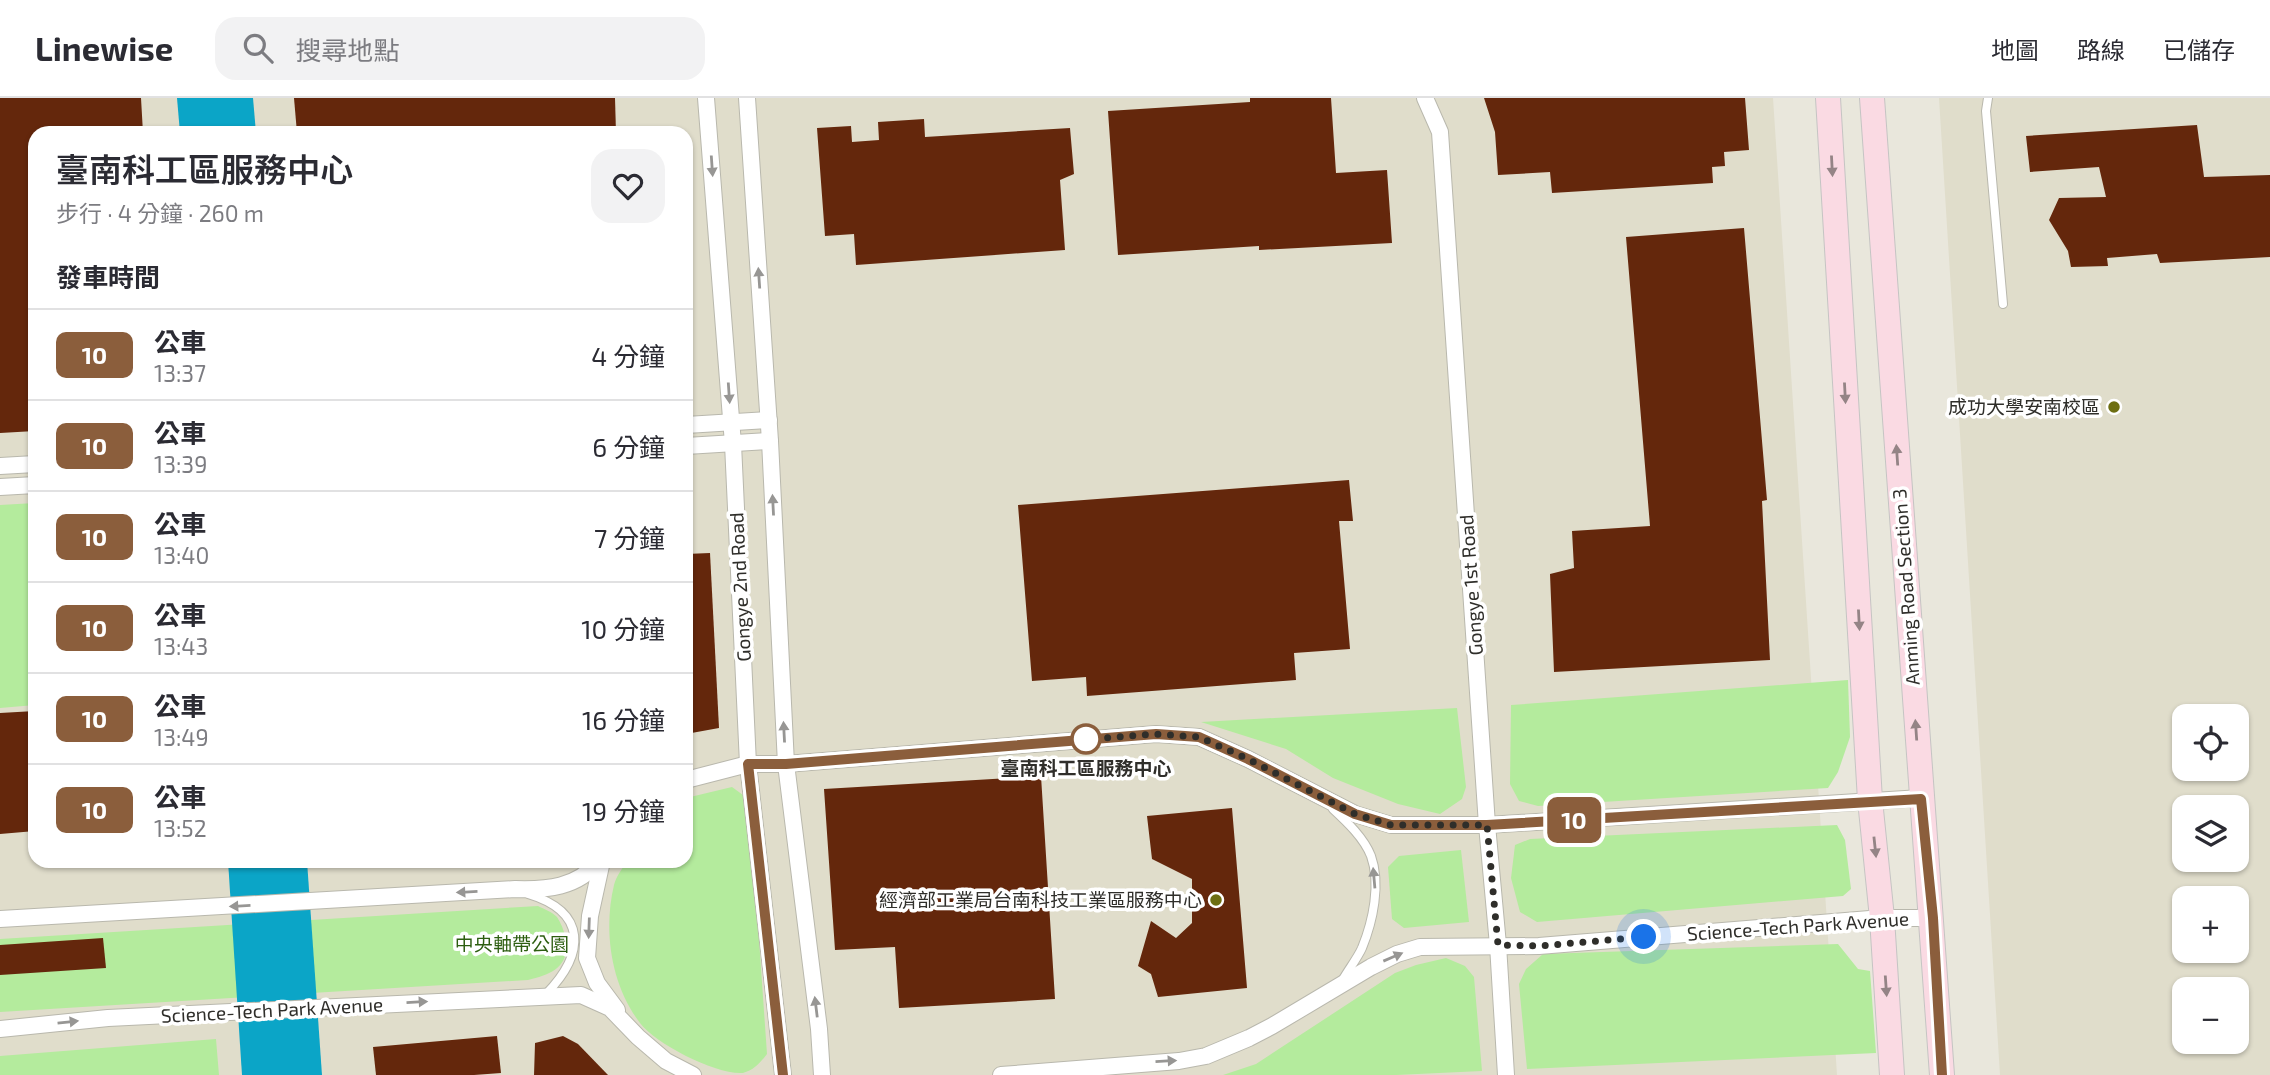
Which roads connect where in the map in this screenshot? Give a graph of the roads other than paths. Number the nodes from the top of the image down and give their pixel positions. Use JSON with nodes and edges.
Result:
{"nodes":[{"id":1,"x":706,"y":98,"type":"edge"},
{"id":2,"x":747,"y":98,"type":"edge"},
{"id":3,"x":1425,"y":98,"type":"edge"},
{"id":4,"x":1828,"y":98,"type":"edge"},
{"id":5,"x":1871,"y":98,"type":"edge"},
{"id":6,"x":1988,"y":98,"type":"edge"},
{"id":7,"x":2003,"y":304,"type":"dead end"},
{"id":8,"x":769,"y":420,"type":"junction"},
{"id":9,"x":731,"y":422,"type":"junction"},
{"id":10,"x":693,"y":425,"type":"edge"},
{"id":11,"x":770,"y":441,"type":"junction"},
{"id":12,"x":733,"y":444,"type":"junction"},
{"id":13,"x":693,"y":446,"type":"edge"},
{"id":14,"x":28,"y":464,"type":"edge"},
{"id":15,"x":0,"y":466,"type":"edge"},
{"id":16,"x":28,"y":485,"type":"edge"},
{"id":17,"x":0,"y":487,"type":"edge"},
{"id":18,"x":748,"y":764,"type":"junction"},
{"id":19,"x":786,"y":764,"type":"junction"},
{"id":20,"x":693,"y":778,"type":"edge"},
{"id":21,"x":1322,"y":799,"type":"junction"},
{"id":22,"x":1921,"y":799,"type":"junction"},
{"id":23,"x":1870,"y":800,"type":"junction"},
{"id":24,"x":1487,"y":825,"type":"junction"},
{"id":25,"x":593,"y":868,"type":"edge"},
{"id":26,"x":600,"y":868,"type":"edge"},
{"id":27,"x":515,"y":889,"type":"junction"},
{"id":28,"x":1882,"y":918,"type":"junction"},
{"id":29,"x":1933,"y":918,"type":"junction"},
{"id":30,"x":0,"y":919,"type":"edge"},
{"id":31,"x":1498,"y":945,"type":"junction"},
{"id":32,"x":1338,"y":986,"type":"junction"},
{"id":33,"x":544,"y":996,"type":"junction"},
{"id":34,"x":0,"y":1029,"type":"edge"},
{"id":35,"x":638,"y":1037,"type":"junction"},
{"id":36,"x":693,"y":1075,"type":"edge"},
{"id":37,"x":783,"y":1075,"type":"edge"},
{"id":38,"x":822,"y":1075,"type":"edge"},
{"id":39,"x":1001,"y":1075,"type":"edge"},
{"id":40,"x":1506,"y":1075,"type":"edge"},
{"id":41,"x":1892,"y":1075,"type":"edge"},
{"id":42,"x":1942,"y":1075,"type":"edge"}],
"edges":[{"from":1,"to":9,"type":"street","name":"Gongye 2nd Road","one_way":true},
{"from":8,"to":2,"type":"street","name":"Gongye 2nd Road","one_way":true},
{"from":3,"to":24,"type":"street","name":"Gongye 1st Road"},
{"from":4,"to":23,"type":"main road","one_way":true},
{"from":22,"to":5,"type":"main road","name":"Anming Road Section 3","one_way":true},
{"from":6,"to":7,"type":"lane"},
{"from":8,"to":9,"type":"street"},
{"from":8,"to":11,"type":"street","name":"Gongye 2nd Road"},
{"from":9,"to":10,"type":"street"},
{"from":9,"to":12,"type":"street","name":"Gongye 2nd Road"},
{"from":11,"to":12,"type":"street"},
{"from":19,"to":11,"type":"street","name":"Gongye 2nd Road","one_way":true},
{"from":12,"to":13,"type":"street"},
{"from":12,"to":18,"type":"street","name":"Gongye 2nd Road"},
{"from":14,"to":15,"type":"street"},
{"from":16,"to":17,"type":"street"},
{"from":18,"to":19,"type":"street","name":"Science-Tech Park Avenue"},
{"from":18,"to":20,"type":"street","name":"Science-Tech Park Avenue"},
{"from":18,"to":37,"type":"street","name":"Gongye 2nd Road"},
{"from":19,"to":21,"type":"street","name":"Science-Tech Park Avenue"},
{"from":38,"to":19,"type":"street","name":"Gongye 2nd Road","one_way":true},
{"from":21,"to":24,"type":"street","name":"Science-Tech Park Avenue"},
{"from":32,"to":21,"type":"lane","name":"Science-Tech Park Avenue","one_way":true},
{"from":22,"to":23,"type":"street","name":"Science-Tech Park Avenue"},
{"from":22,"to":29,"type":"main road","name":"Anming Road Section 3"},
{"from":23,"to":24,"type":"street","name":"Science-Tech Park Avenue"},
{"from":23,"to":28,"type":"main road","one_way":true},
{"from":24,"to":31,"type":"street","name":"Gongye 1st Road"},
{"from":25,"to":27,"type":"street","name":"Science-Tech Park Avenue"},
{"from":26,"to":35,"type":"street","name":"Science-Tech Park Avenue","one_way":true},
{"from":27,"to":30,"type":"street","name":"Science-Tech Park Avenue","one_way":true},
{"from":27,"to":33,"type":"lane","name":"Science-Tech Park Avenue"},
{"from":28,"to":29,"type":"street","name":"Science-Tech Park Avenue"},
{"from":28,"to":31,"type":"street","name":"Science-Tech Park Avenue"},
{"from":28,"to":41,"type":"main road","one_way":true},
{"from":29,"to":42,"type":"main road","name":"Anming Road Section 3"},
{"from":32,"to":31,"type":"street","name":"Science-Tech Park Avenue","one_way":true},
{"from":31,"to":40,"type":"street","name":"Gongye 1st Road"},
{"from":39,"to":32,"type":"street","name":"Science-Tech Park Avenue","one_way":true},
{"from":34,"to":33,"type":"street","name":"Science-Tech Park Avenue","one_way":true},
{"from":33,"to":35,"type":"street","name":"Science-Tech Park Avenue"},
{"from":35,"to":36,"type":"street","name":"Science-Tech Park Avenue"}]}
